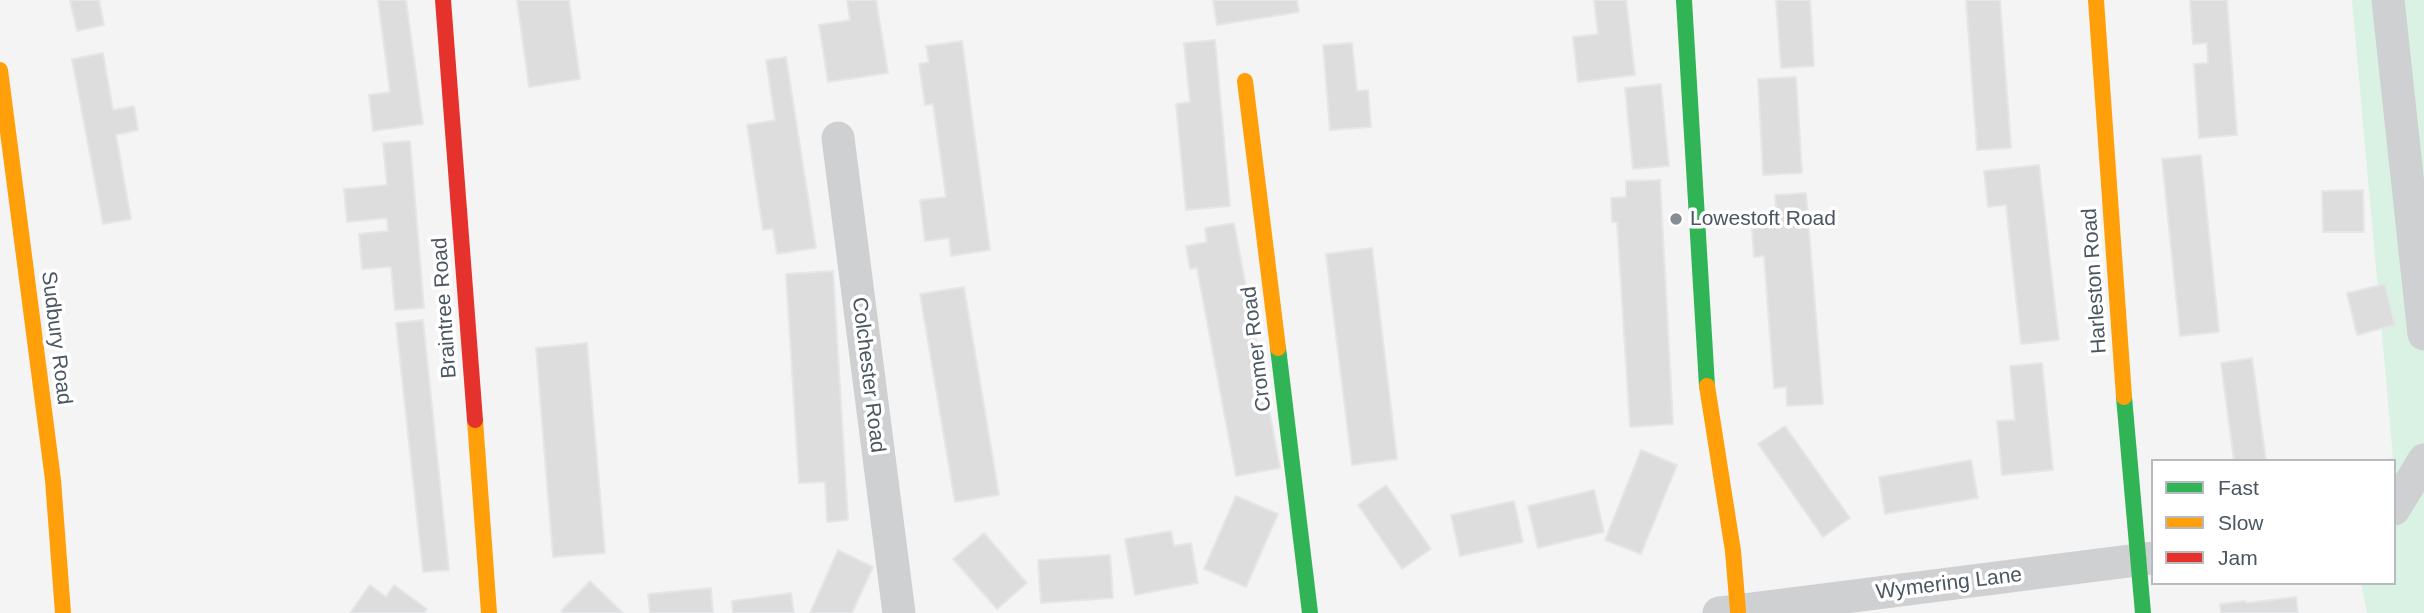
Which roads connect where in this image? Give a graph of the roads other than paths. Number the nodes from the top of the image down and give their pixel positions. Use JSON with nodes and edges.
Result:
{"nodes":[{"id":1,"x":443,"y":0,"type":"edge"},
{"id":2,"x":1684,"y":0,"type":"edge"},
{"id":3,"x":2096,"y":0,"type":"edge"},
{"id":4,"x":2388,"y":0,"type":"edge"},
{"id":5,"x":0,"y":70,"type":"edge"},
{"id":6,"x":1245,"y":80,"type":"dead end"},
{"id":7,"x":838,"y":138,"type":"dead end"},
{"id":8,"x":5,"y":145,"type":"edge"},
{"id":9,"x":2424,"y":334,"type":"edge"},
{"id":10,"x":2424,"y":460,"type":"edge"},
{"id":11,"x":2396,"y":506,"type":"edge"},
{"id":12,"x":2145,"y":559,"type":"edge"},
{"id":13,"x":1728,"y":612,"type":"edge"},
{"id":14,"x":63,"y":613,"type":"edge"},
{"id":15,"x":489,"y":613,"type":"edge"},
{"id":16,"x":899,"y":613,"type":"edge"},
{"id":17,"x":1310,"y":613,"type":"edge"},
{"id":18,"x":2143,"y":613,"type":"edge"}],
"edges":[{"from":1,"to":15,"type":"street","name":"Braintree Road"},
{"from":2,"to":13,"type":"street"},
{"from":3,"to":12,"type":"street","name":"Harleston Road"},
{"from":4,"to":9,"type":"street"},
{"from":5,"to":8,"type":"street","name":"Sudbury Road"},
{"from":6,"to":17,"type":"street","name":"Cromer Road"},
{"from":7,"to":16,"type":"street","name":"Colchester Road"},
{"from":8,"to":14,"type":"street","name":"Sudbury Road"},
{"from":10,"to":11,"type":"street"},
{"from":12,"to":13,"type":"street","name":"Wymering Lane"},
{"from":12,"to":18,"type":"street","name":"Harleston Road"}]}
